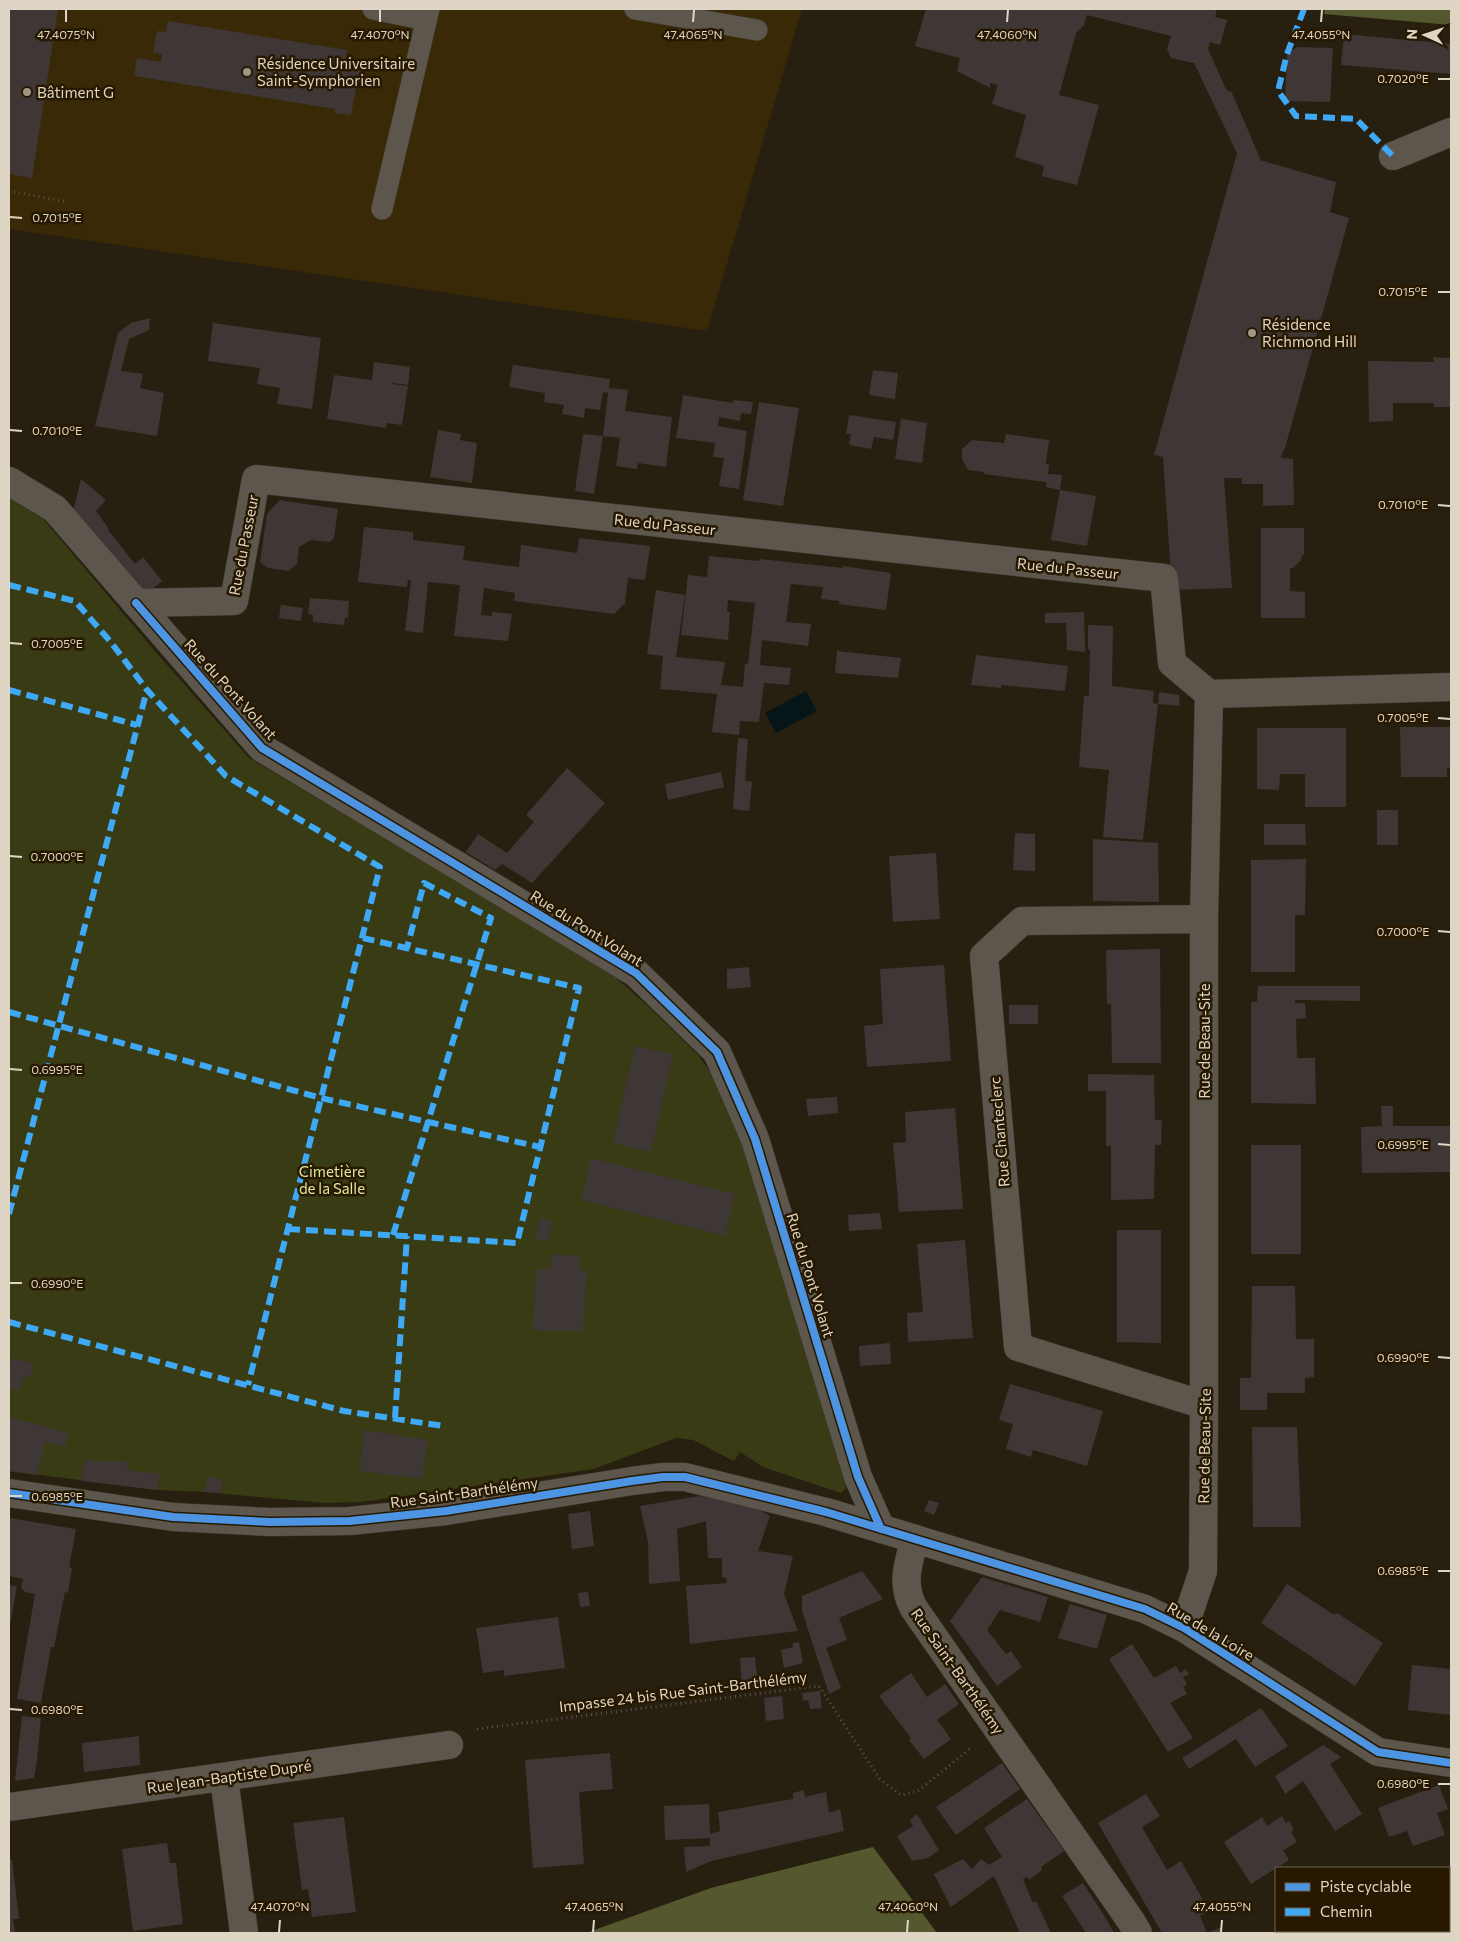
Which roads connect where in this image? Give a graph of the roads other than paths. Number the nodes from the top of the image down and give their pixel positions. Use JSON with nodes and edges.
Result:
{"nodes":[{"id":1,"x":373,"y":9,"type":"edge"},
{"id":2,"x":635,"y":9,"type":"edge"},
{"id":3,"x":427,"y":14,"type":"edge"},
{"id":4,"x":757,"y":30,"type":"dead end"},
{"id":5,"x":1451,"y":132,"type":"edge"},
{"id":6,"x":1393,"y":156,"type":"dead end"},
{"id":7,"x":382,"y":209,"type":"dead end"},
{"id":8,"x":9,"y":481,"type":"edge"},
{"id":9,"x":136,"y":603,"type":"junction"},
{"id":10,"x":1451,"y":687,"type":"edge"},
{"id":11,"x":1209,"y":694,"type":"junction"},
{"id":12,"x":1204,"y":919,"type":"junction"},
{"id":13,"x":1204,"y":1405,"type":"junction"},
{"id":14,"x":9,"y":1493,"type":"edge"},
{"id":15,"x":881,"y":1529,"type":"junction"},
{"id":16,"x":915,"y":1539,"type":"junction"},
{"id":17,"x":1184,"y":1628,"type":"junction"},
{"id":18,"x":449,"y":1746,"type":"road end"},
{"id":19,"x":1451,"y":1763,"type":"edge"},
{"id":20,"x":224,"y":1777,"type":"junction"},
{"id":21,"x":9,"y":1807,"type":"edge"},
{"id":22,"x":244,"y":1933,"type":"edge"},
{"id":23,"x":1138,"y":1933,"type":"edge"}],
"edges":[{"from":1,"to":3,"type":"lane"},
{"from":2,"to":4,"type":"lane"},
{"from":3,"to":7,"type":"lane"},
{"from":5,"to":6,"type":"street"},
{"from":8,"to":9,"type":"street","name":"Rue du Pont Volant"},
{"from":9,"to":11,"type":"street","name":"Rue du Passeur"},
{"from":9,"to":15,"type":"street","name":"Rue du Pont Volant"},
{"from":10,"to":11,"type":"street"},
{"from":11,"to":12,"type":"street","name":"Rue de Beau-Site"},
{"from":12,"to":13,"type":"street","name":"Rue de Beau-Site"},
{"from":12,"to":13,"type":"street","name":"Rue Chanteclerc"},
{"from":13,"to":17,"type":"street","name":"Rue de Beau-Site"},
{"from":14,"to":15,"type":"street","name":"Rue Saint-Barthélémy"},
{"from":15,"to":16,"type":"street","name":"Rue Saint-Barthélémy"},
{"from":16,"to":17,"type":"street","name":"Rue de la Loire"},
{"from":16,"to":23,"type":"street","name":"Rue Saint-Barthélémy"},
{"from":17,"to":19,"type":"street","name":"Rue de la Loire"},
{"from":18,"to":20,"type":"street","name":"Rue Jean-Baptiste Dupré"},
{"from":20,"to":21,"type":"street","name":"Rue Jean-Baptiste Dupré"},
{"from":20,"to":22,"type":"street"}]}
